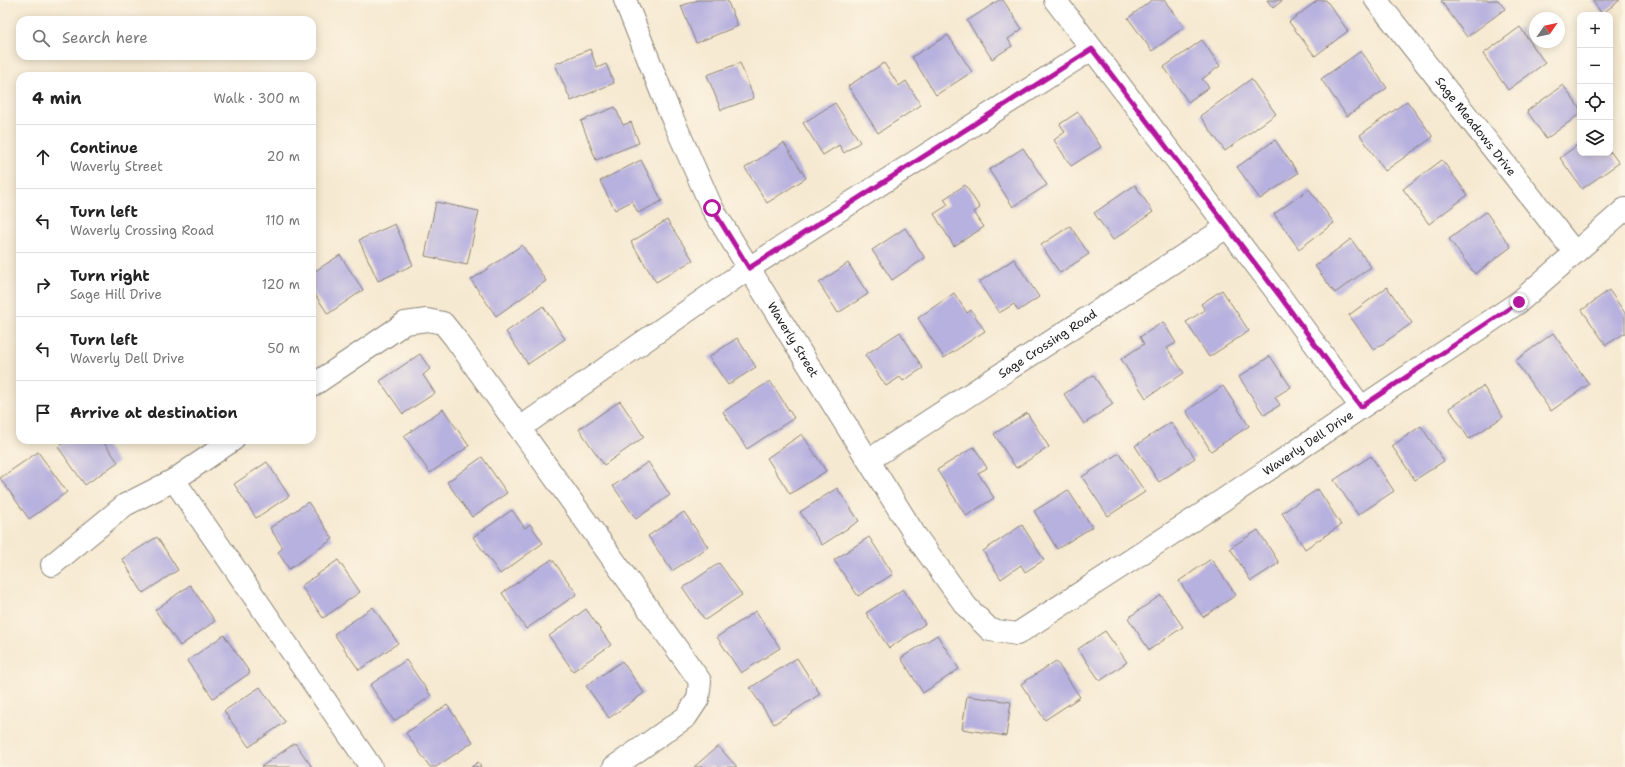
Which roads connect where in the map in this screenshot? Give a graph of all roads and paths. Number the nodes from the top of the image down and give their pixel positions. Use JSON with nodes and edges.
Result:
{"nodes":[{"id":1,"x":625,"y":0,"type":"edge"},
{"id":2,"x":1055,"y":0,"type":"edge"},
{"id":3,"x":1376,"y":0,"type":"edge"},
{"id":4,"x":1092,"y":49,"type":"junction"},
{"id":5,"x":1625,"y":209,"type":"edge"},
{"id":6,"x":1227,"y":227,"type":"junction"},
{"id":7,"x":1575,"y":253,"type":"junction"},
{"id":8,"x":749,"y":268,"type":"junction"},
{"id":9,"x":316,"y":383,"type":"edge"},
{"id":10,"x":1361,"y":407,"type":"junction"},
{"id":11,"x":520,"y":428,"type":"junction"},
{"id":12,"x":226,"y":444,"type":"edge"},
{"id":13,"x":869,"y":460,"type":"junction"},
{"id":14,"x":174,"y":480,"type":"junction"},
{"id":15,"x":52,"y":565,"type":"dead end"},
{"id":16,"x":1017,"y":634,"type":"joint"},
{"id":17,"x":372,"y":767,"type":"edge"},
{"id":18,"x":614,"y":767,"type":"edge"}],
"edges":[{"from":1,"to":8,"type":"street","name":"Waverly Street"},
{"from":2,"to":4,"type":"street"},
{"from":3,"to":7,"type":"street","name":"Sage Meadows Drive"},
{"from":4,"to":6,"type":"street"},
{"from":4,"to":8,"type":"street"},
{"from":5,"to":7,"type":"street","name":"Waverly Dell Drive"},
{"from":6,"to":10,"type":"street"},
{"from":6,"to":13,"type":"street","name":"Sage Crossing Road"},
{"from":7,"to":10,"type":"street","name":"Waverly Dell Drive"},
{"from":8,"to":11,"type":"street"},
{"from":8,"to":13,"type":"street","name":"Waverly Street"},
{"from":9,"to":11,"type":"street"},
{"from":10,"to":16,"type":"street","name":"Waverly Dell Drive"},
{"from":11,"to":18,"type":"street"},
{"from":12,"to":14,"type":"street"},
{"from":13,"to":16,"type":"street","name":"Waverly Street"},
{"from":14,"to":15,"type":"street"},
{"from":14,"to":17,"type":"street"}]}
